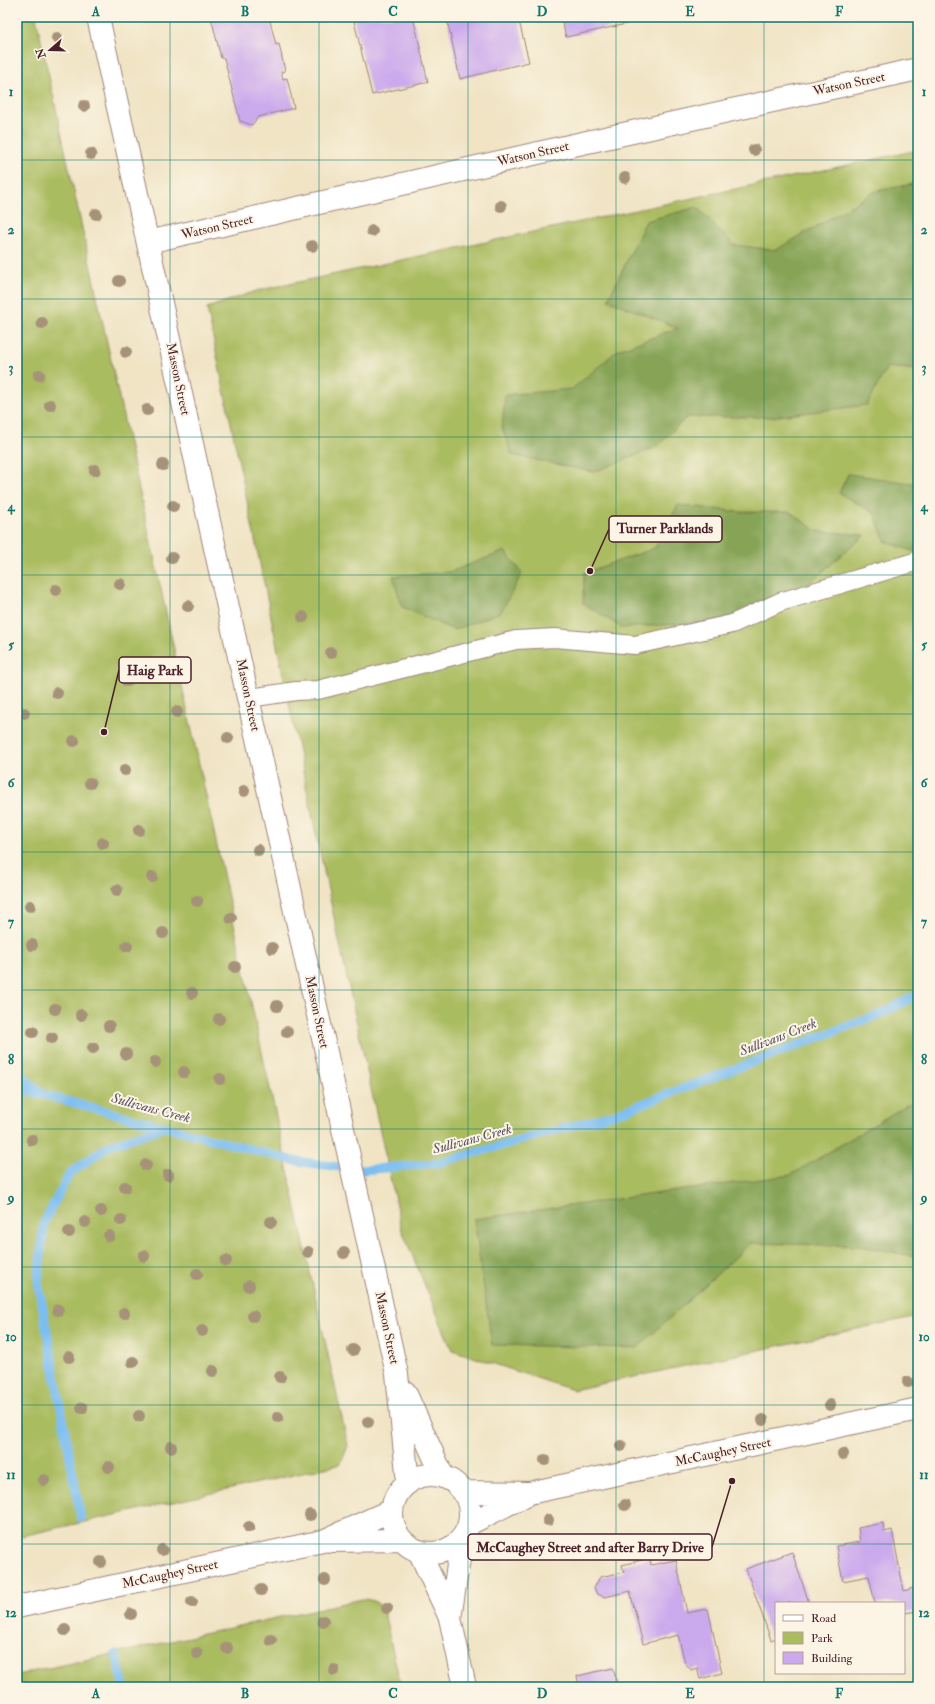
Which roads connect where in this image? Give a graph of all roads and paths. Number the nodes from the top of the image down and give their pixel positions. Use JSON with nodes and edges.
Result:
{"nodes":[{"id":1,"x":98,"y":17,"type":"edge"},
{"id":2,"x":918,"y":69,"type":"edge"},
{"id":3,"x":148,"y":242,"type":"junction"},
{"id":4,"x":918,"y":561,"type":"edge"},
{"id":5,"x":249,"y":698,"type":"junction"},
{"id":6,"x":397,"y":1374,"type":"junction"},
{"id":7,"x":918,"y":1409,"type":"edge"},
{"id":8,"x":443,"y":1477,"type":"junction"},
{"id":9,"x":408,"y":1483,"type":"junction"},
{"id":10,"x":463,"y":1492,"type":"junction"},
{"id":11,"x":529,"y":1493,"type":"junction"},
{"id":12,"x":392,"y":1510,"type":"junction"},
{"id":13,"x":465,"y":1532,"type":"junction"},
{"id":14,"x":322,"y":1540,"type":"junction"},
{"id":15,"x":410,"y":1546,"type":"junction"},
{"id":16,"x":17,"y":1608,"type":"edge"},
{"id":17,"x":450,"y":1618,"type":"junction"},
{"id":18,"x":465,"y":1687,"type":"edge"}],
"edges":[{"from":1,"to":3,"type":"street","name":"Masson Street"},
{"from":2,"to":3,"type":"street","name":"Watson Street"},
{"from":3,"to":5,"type":"street","name":"Masson Street"},
{"from":4,"to":5,"type":"lane"},
{"from":5,"to":6,"type":"street","name":"Masson Street"},
{"from":6,"to":8,"type":"street","name":"Masson Street"},
{"from":6,"to":9,"type":"street","name":"Masson Street"},
{"from":7,"to":11,"type":"street","name":"McCaughey Street"},
{"from":8,"to":9,"type":"street"},
{"from":8,"to":10,"type":"street"},
{"from":9,"to":12,"type":"street"},
{"from":10,"to":11,"type":"street","name":"McCaughey Street"},
{"from":10,"to":13,"type":"street"},
{"from":11,"to":13,"type":"street","name":"McCaughey Street"},
{"from":12,"to":14,"type":"street","name":"McCaughey Street"},
{"from":12,"to":15,"type":"street"},
{"from":13,"to":15,"type":"street"},
{"from":13,"to":17,"type":"street"},
{"from":14,"to":15,"type":"street","name":"McCaughey Street"},
{"from":14,"to":16,"type":"street","name":"McCaughey Street"},
{"from":15,"to":17,"type":"street"},
{"from":17,"to":18,"type":"street"}]}
